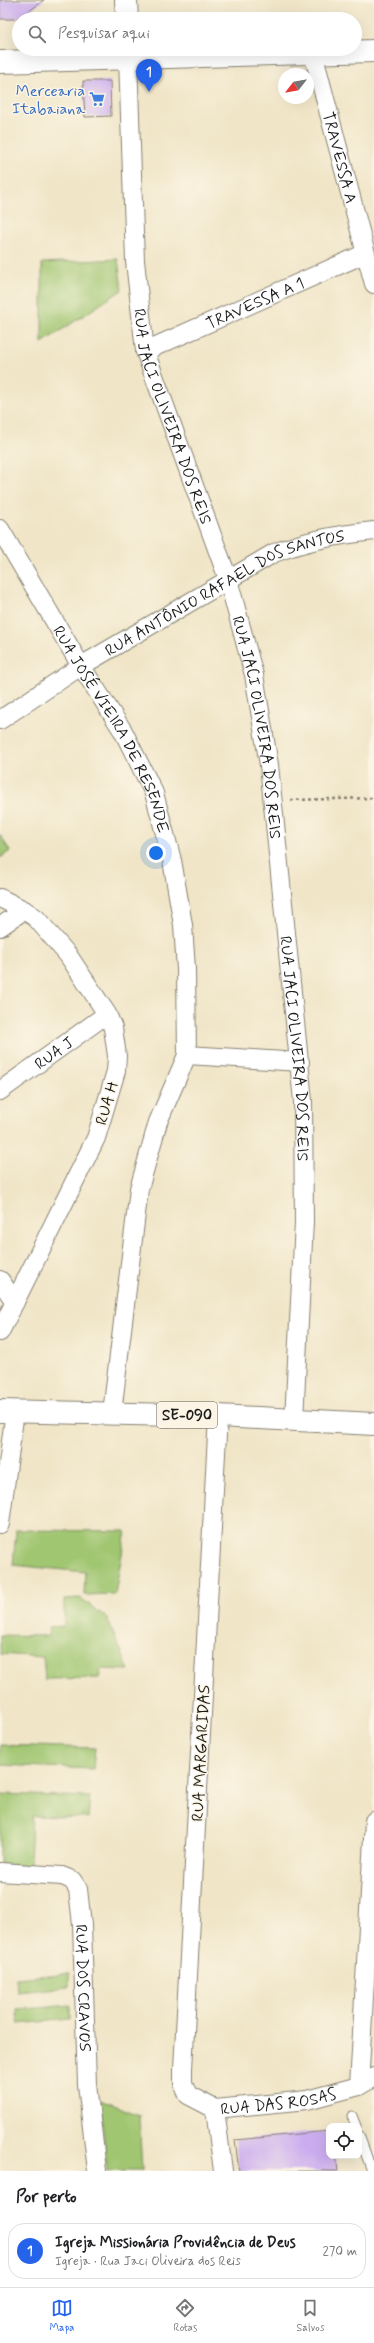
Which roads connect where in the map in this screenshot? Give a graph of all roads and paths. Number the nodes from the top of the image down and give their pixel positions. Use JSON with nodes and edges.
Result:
{"nodes":[{"id":1,"x":126,"y":0,"type":"edge"},
{"id":2,"x":127,"y":12,"type":"edge"},
{"id":3,"x":362,"y":51,"type":"edge"},
{"id":4,"x":374,"y":51,"type":"edge"},
{"id":5,"x":85,"y":56,"type":"edge"},
{"id":6,"x":127,"y":56,"type":"edge"},
{"id":7,"x":314,"y":56,"type":"edge"},
{"id":8,"x":0,"y":62,"type":"edge"},
{"id":9,"x":364,"y":254,"type":"junction"},
{"id":10,"x":374,"y":284,"type":"edge"},
{"id":11,"x":145,"y":351,"type":"junction"},
{"id":12,"x":0,"y":529,"type":"edge"},
{"id":13,"x":374,"y":531,"type":"edge"},
{"id":14,"x":228,"y":578,"type":"junction"},
{"id":15,"x":81,"y":666,"type":"junction"},
{"id":16,"x":0,"y":720,"type":"edge"},
{"id":17,"x":374,"y":798,"type":"edge"},
{"id":18,"x":273,"y":800,"type":"junction"},
{"id":19,"x":0,"y":898,"type":"edge"},
{"id":20,"x":24,"y":910,"type":"junction"},
{"id":21,"x":0,"y":927,"type":"edge"},
{"id":22,"x":107,"y":1014,"type":"junction"},
{"id":23,"x":187,"y":1055,"type":"junction"},
{"id":24,"x":300,"y":1062,"type":"junction"},
{"id":25,"x":0,"y":1092,"type":"edge"},
{"id":26,"x":0,"y":1280,"type":"edge"},
{"id":27,"x":6,"y":1317,"type":"edge"},
{"id":28,"x":8,"y":1411,"type":"edge"},
{"id":29,"x":112,"y":1413,"type":"junction"},
{"id":30,"x":218,"y":1416,"type":"junction"},
{"id":31,"x":294,"y":1420,"type":"junction"},
{"id":32,"x":374,"y":1424,"type":"edge"},
{"id":33,"x":0,"y":1524,"type":"edge"},
{"id":34,"x":374,"y":1821,"type":"edge"},
{"id":35,"x":0,"y":1872,"type":"edge"},
{"id":36,"x":367,"y":2081,"type":"edge"},
{"id":37,"x":185,"y":2090,"type":"joint"},
{"id":38,"x":215,"y":2109,"type":"junction"},
{"id":39,"x":352,"y":2116,"type":"dead end"},
{"id":40,"x":355,"y":2123,"type":"edge"},
{"id":41,"x":362,"y":2143,"type":"edge"},
{"id":42,"x":97,"y":2171,"type":"edge"},
{"id":43,"x":223,"y":2171,"type":"edge"},
{"id":44,"x":372,"y":2171,"type":"edge"}],
"edges":[{"from":1,"to":2,"type":"street"},
{"from":3,"to":4,"type":"street"},
{"from":5,"to":8,"type":"street"},
{"from":6,"to":11,"type":"street","name":"RUA JACI OLIVEIRA DOS REIS"},
{"from":7,"to":9,"type":"street","name":"TRAVESSA A"},
{"from":9,"to":10,"type":"street","name":"TRAVESSA A"},
{"from":9,"to":11,"type":"street","name":"TRAVESSA A 1"},
{"from":11,"to":14,"type":"street","name":"RUA JACI OLIVEIRA DOS REIS"},
{"from":12,"to":15,"type":"street","name":"RUA JOSÉ VIEIRA DE RESENDE"},
{"from":13,"to":14,"type":"street","name":"RUA ANTÔNIO RAFAEL DOS SANTOS"},
{"from":14,"to":15,"type":"street","name":"RUA ANTÔNIO RAFAEL DOS SANTOS"},
{"from":14,"to":18,"type":"street","name":"RUA JACI OLIVEIRA DOS REIS"},
{"from":15,"to":16,"type":"street","name":"RUA ANTÔNIO RAFAEL DOS SANTOS"},
{"from":15,"to":23,"type":"street","name":"RUA JOSÉ VIEIRA DE RESENDE"},
{"from":17,"to":18,"type":"path"},
{"from":18,"to":24,"type":"street","name":"RUA JACI OLIVEIRA DOS REIS"},
{"from":19,"to":20,"type":"street","name":"RUA H"},
{"from":20,"to":21,"type":"street"},
{"from":20,"to":22,"type":"street","name":"RUA H"},
{"from":22,"to":25,"type":"street","name":"RUA J"},
{"from":22,"to":27,"type":"street","name":"RUA H"},
{"from":23,"to":24,"type":"street"},
{"from":23,"to":29,"type":"street","name":"RUA JOSÉ VIEIRA DE RESENDE"},
{"from":24,"to":31,"type":"street","name":"RUA JACI OLIVEIRA DOS REIS"},
{"from":26,"to":27,"type":"street"},
{"from":28,"to":29,"type":"street","number":"SE-090"},
{"from":28,"to":33,"type":"street"},
{"from":29,"to":30,"type":"street","number":"SE-090"},
{"from":30,"to":31,"type":"street","number":"SE-090"},
{"from":30,"to":37,"type":"street","name":"RUA MARGARIDAS"},
{"from":31,"to":32,"type":"street","number":"SE-090"},
{"from":34,"to":36,"type":"street"},
{"from":35,"to":42,"type":"street","name":"RUA DOS CRAVOS"},
{"from":36,"to":38,"type":"street","name":"RUA DAS ROSAS"},
{"from":37,"to":38,"type":"street","name":"RUA DAS ROSAS"},
{"from":38,"to":43,"type":"street"},
{"from":39,"to":40,"type":"lane"},
{"from":41,"to":44,"type":"lane"}]}
